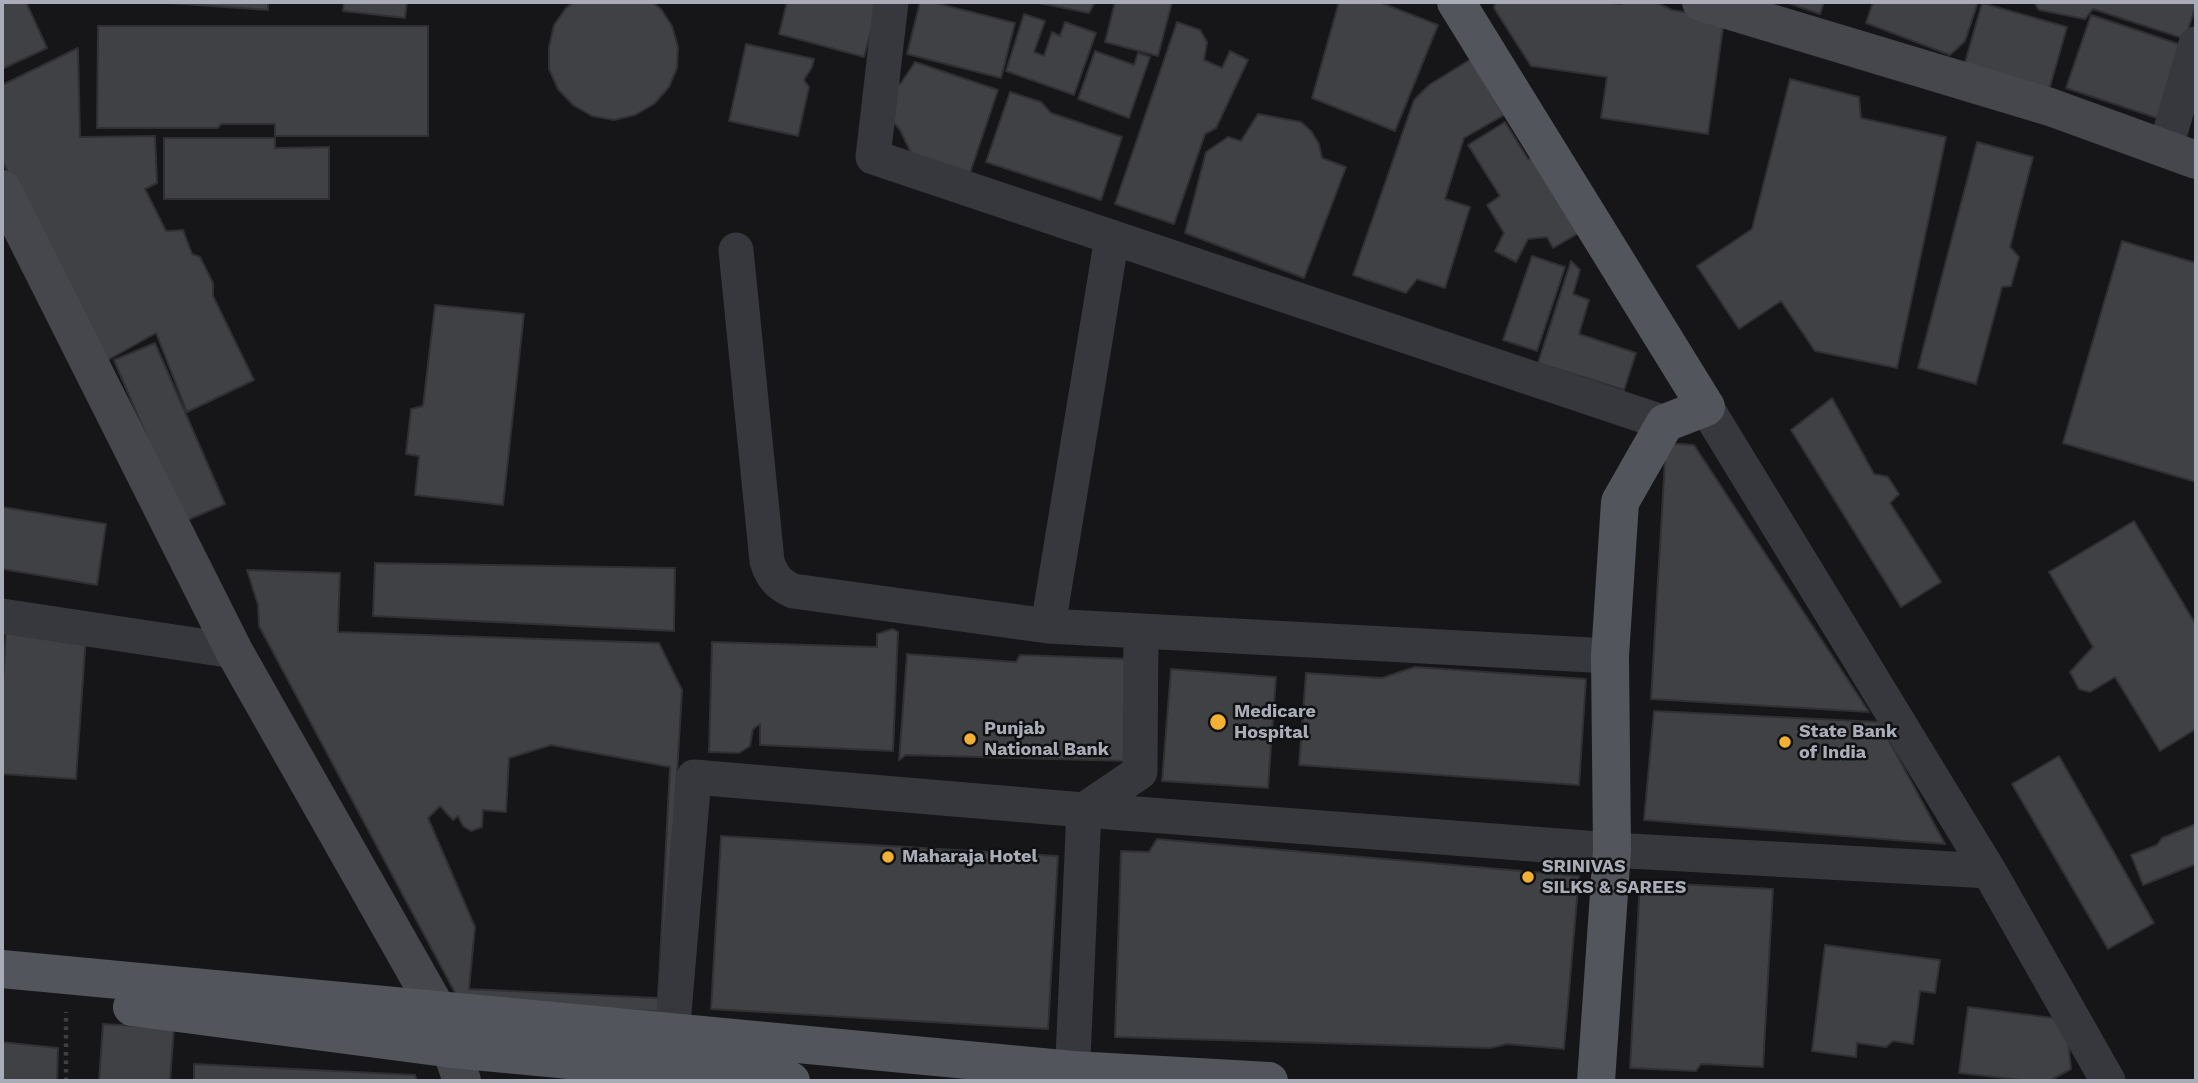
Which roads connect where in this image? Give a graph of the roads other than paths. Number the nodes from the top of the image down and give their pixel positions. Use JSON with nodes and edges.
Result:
{"nodes":[{"id":1,"x":891,"y":2,"type":"edge"},
{"id":2,"x":1456,"y":2,"type":"edge"},
{"id":3,"x":1700,"y":2,"type":"edge"},
{"id":4,"x":2196,"y":44,"type":"edge"},
{"id":5,"x":2180,"y":155,"type":"edge"},
{"id":6,"x":2,"y":188,"type":"edge"},
{"id":7,"x":1112,"y":237,"type":"junction"},
{"id":8,"x":736,"y":250,"type":"dead end"},
{"id":9,"x":1706,"y":407,"type":"junction"},
{"id":10,"x":1665,"y":423,"type":"junction"},
{"id":11,"x":2,"y":616,"type":"edge"},
{"id":12,"x":1048,"y":626,"type":"junction"},
{"id":13,"x":1141,"y":631,"type":"junction"},
{"id":14,"x":234,"y":651,"type":"junction"},
{"id":15,"x":1610,"y":656,"type":"junction"},
{"id":16,"x":1084,"y":810,"type":"junction"},
{"id":17,"x":1612,"y":850,"type":"junction"},
{"id":18,"x":1989,"y":871,"type":"junction"},
{"id":19,"x":2,"y":970,"type":"edge"},
{"id":20,"x":2,"y":995,"type":"edge"},
{"id":21,"x":438,"y":1011,"type":"junction"},
{"id":22,"x":673,"y":1031,"type":"junction"},
{"id":23,"x":458,"y":1065,"type":"edge"},
{"id":24,"x":669,"y":1071,"type":"junction"},
{"id":25,"x":1072,"y":1076,"type":"edge"},
{"id":26,"x":790,"y":1081,"type":"edge"},
{"id":27,"x":1269,"y":1081,"type":"edge"},
{"id":28,"x":1596,"y":1081,"type":"edge"},
{"id":29,"x":2108,"y":1081,"type":"edge"}],
"edges":[{"from":1,"to":7,"type":"street"},
{"from":2,"to":9,"type":"main road"},
{"from":3,"to":5,"type":"street"},
{"from":4,"to":5,"type":"street"},
{"from":6,"to":14,"type":"street"},
{"from":7,"to":10,"type":"street"},
{"from":7,"to":12,"type":"street"},
{"from":8,"to":12,"type":"street"},
{"from":9,"to":10,"type":"main road"},
{"from":9,"to":18,"type":"street"},
{"from":10,"to":15,"type":"main road"},
{"from":11,"to":14,"type":"street"},
{"from":12,"to":13,"type":"street"},
{"from":13,"to":15,"type":"street"},
{"from":13,"to":16,"type":"street"},
{"from":14,"to":21,"type":"street"},
{"from":15,"to":17,"type":"main road"},
{"from":16,"to":17,"type":"street"},
{"from":16,"to":22,"type":"street"},
{"from":16,"to":25,"type":"street"},
{"from":17,"to":18,"type":"street"},
{"from":17,"to":28,"type":"main road"},
{"from":18,"to":29,"type":"street"},
{"from":19,"to":21,"type":"main road"},
{"from":20,"to":23,"type":"main road"},
{"from":21,"to":22,"type":"main road"},
{"from":21,"to":23,"type":"street"},
{"from":22,"to":24,"type":"street"},
{"from":22,"to":25,"type":"main road"},
{"from":23,"to":24,"type":"main road"},
{"from":24,"to":26,"type":"main road"},
{"from":25,"to":27,"type":"main road"}]}
